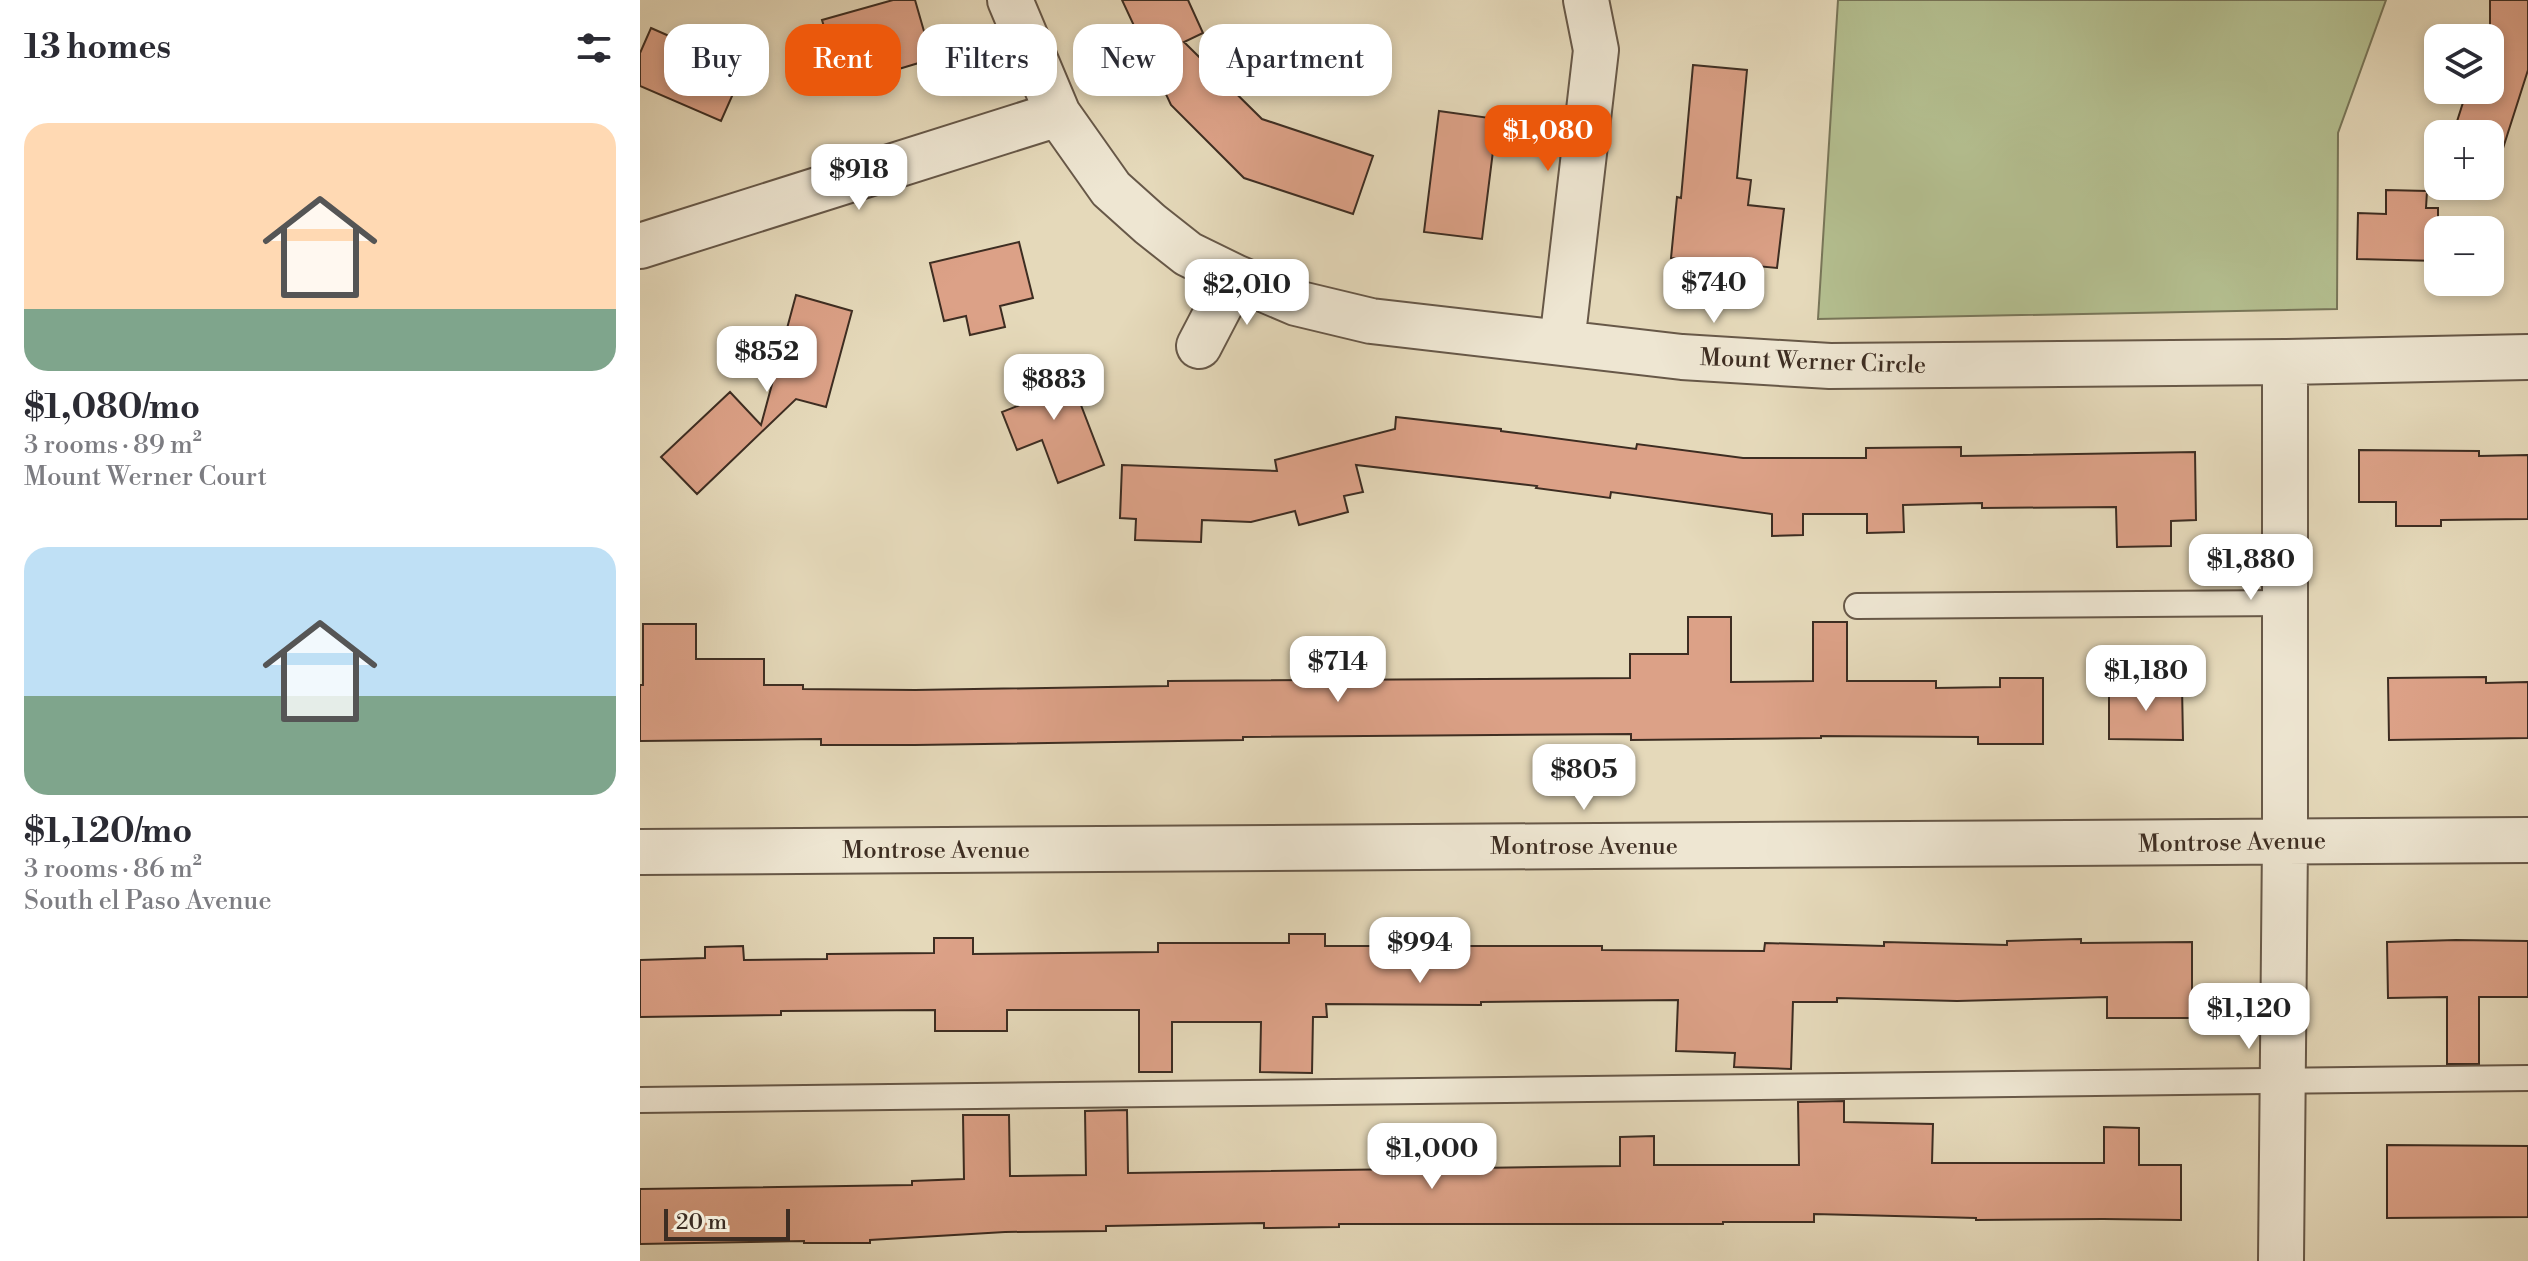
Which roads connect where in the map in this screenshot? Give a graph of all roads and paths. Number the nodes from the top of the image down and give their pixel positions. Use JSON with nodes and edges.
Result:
{"nodes":[{"id":1,"x":1010,"y":0,"type":"edge"},
{"id":2,"x":1586,"y":0,"type":"edge"},
{"id":3,"x":1058,"y":114,"type":"junction"},
{"id":4,"x":640,"y":246,"type":"edge"},
{"id":5,"x":1235,"y":277,"type":"junction"},
{"id":6,"x":1562,"y":343,"type":"junction"},
{"id":7,"x":1199,"y":346,"type":"dead end"},
{"id":8,"x":2528,"y":357,"type":"edge"},
{"id":9,"x":2285,"y":362,"type":"junction"},
{"id":10,"x":2285,"y":603,"type":"junction"},
{"id":11,"x":1857,"y":606,"type":"dead end"},
{"id":12,"x":2528,"y":840,"type":"edge"},
{"id":13,"x":2285,"y":841,"type":"junction"},
{"id":14,"x":640,"y":852,"type":"edge"},
{"id":15,"x":2528,"y":1078,"type":"edge"},
{"id":16,"x":2282,"y":1080,"type":"junction"},
{"id":17,"x":640,"y":1100,"type":"edge"},
{"id":18,"x":2281,"y":1261,"type":"edge"}],
"edges":[{"from":1,"to":3,"type":"street","name":"Mount Werner Circle"},
{"from":2,"to":6,"type":"street"},
{"from":3,"to":4,"type":"street"},
{"from":3,"to":5,"type":"street","name":"Mount Werner Circle"},
{"from":5,"to":6,"type":"street","name":"Mount Werner Circle"},
{"from":5,"to":7,"type":"street"},
{"from":6,"to":9,"type":"street","name":"Mount Werner Circle"},
{"from":8,"to":9,"type":"street","name":"Mount Werner Circle"},
{"from":9,"to":10,"type":"street"},
{"from":10,"to":11,"type":"lane"},
{"from":10,"to":13,"type":"street"},
{"from":12,"to":13,"type":"street","name":"Montrose Avenue"},
{"from":13,"to":14,"type":"street","name":"Montrose Avenue"},
{"from":13,"to":16,"type":"street"},
{"from":15,"to":16,"type":"lane"},
{"from":16,"to":17,"type":"lane"},
{"from":16,"to":18,"type":"street"}]}
